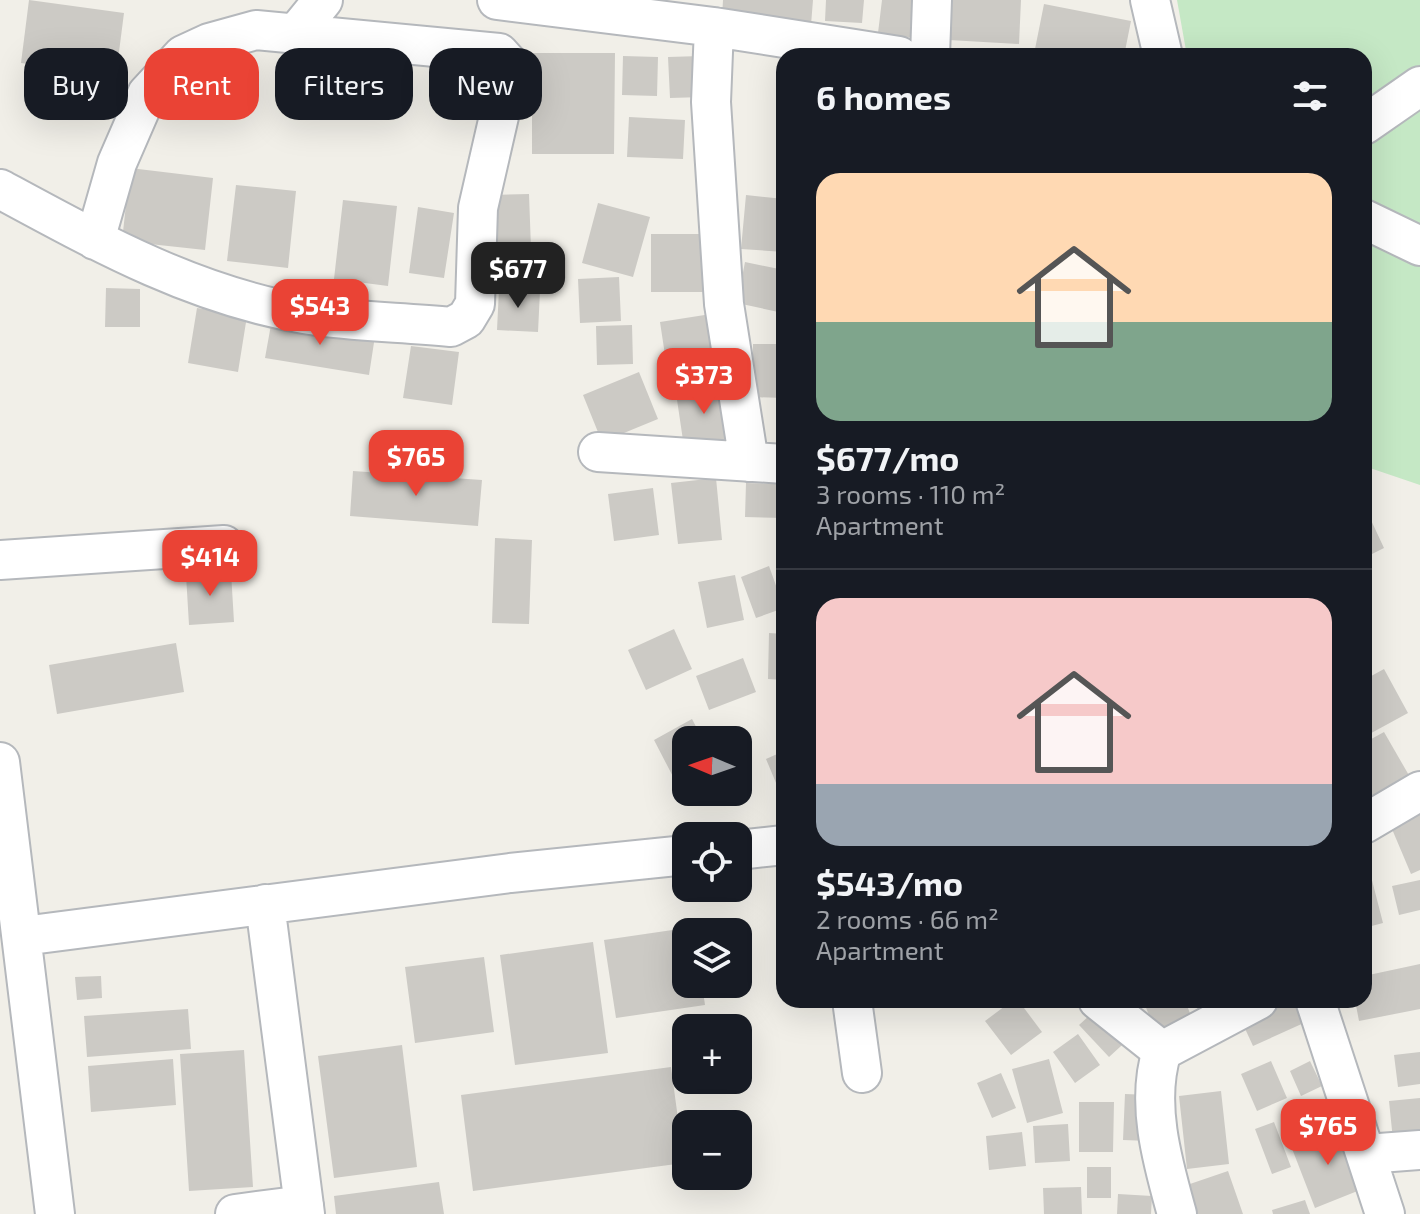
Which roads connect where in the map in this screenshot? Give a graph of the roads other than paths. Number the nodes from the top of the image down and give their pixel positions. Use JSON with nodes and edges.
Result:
{"nodes":[{"id":1,"x":323,"y":0,"type":"edge"},
{"id":2,"x":497,"y":0,"type":"edge"},
{"id":3,"x":932,"y":0,"type":"edge"},
{"id":4,"x":1150,"y":0,"type":"edge"},
{"id":5,"x":660,"y":10,"type":"edge"},
{"id":6,"x":714,"y":27,"type":"junction"},
{"id":7,"x":297,"y":32,"type":"junction"},
{"id":8,"x":848,"y":48,"type":"edge"},
{"id":9,"x":930,"y":48,"type":"edge"},
{"id":10,"x":1161,"y":48,"type":"edge"},
{"id":11,"x":1420,"y":86,"type":"edge"},
{"id":12,"x":1372,"y":119,"type":"edge"},
{"id":13,"x":0,"y":189,"type":"edge"},
{"id":14,"x":1372,"y":223,"type":"edge"},
{"id":15,"x":95,"y":240,"type":"junction"},
{"id":16,"x":1420,"y":246,"type":"edge"},
{"id":17,"x":598,"y":452,"type":"dead end"},
{"id":18,"x":766,"y":463,"type":"edge"},
{"id":19,"x":224,"y":545,"type":"dead end"},
{"id":20,"x":0,"y":560,"type":"edge"},
{"id":21,"x":0,"y":765,"type":"edge"},
{"id":22,"x":1420,"y":791,"type":"edge"},
{"id":23,"x":1372,"y":819,"type":"edge"},
{"id":24,"x":776,"y":846,"type":"edge"},
{"id":25,"x":752,"y":848,"type":"edge"},
{"id":26,"x":672,"y":857,"type":"edge"},
{"id":27,"x":265,"y":904,"type":"junction"},
{"id":28,"x":23,"y":936,"type":"junction"},
{"id":29,"x":853,"y":1008,"type":"edge"},
{"id":30,"x":1108,"y":1008,"type":"edge"},
{"id":31,"x":1243,"y":1008,"type":"edge"},
{"id":32,"x":1318,"y":1008,"type":"edge"},
{"id":33,"x":1162,"y":1051,"type":"junction"},
{"id":34,"x":862,"y":1073,"type":"dead end"},
{"id":35,"x":1420,"y":1150,"type":"edge"},
{"id":36,"x":1366,"y":1154,"type":"junction"},
{"id":37,"x":305,"y":1209,"type":"edge"},
{"id":38,"x":55,"y":1214,"type":"edge"},
{"id":39,"x":235,"y":1214,"type":"edge"},
{"id":40,"x":1177,"y":1214,"type":"edge"},
{"id":41,"x":1385,"y":1214,"type":"edge"}],
"edges":[{"from":1,"to":7,"type":"street"},
{"from":2,"to":5,"type":"street"},
{"from":3,"to":9,"type":"street"},
{"from":4,"to":10,"type":"street"},
{"from":5,"to":6,"type":"street"},
{"from":6,"to":8,"type":"street"},
{"from":6,"to":18,"type":"street"},
{"from":7,"to":15,"type":"street"},
{"from":7,"to":15,"type":"street"},
{"from":11,"to":12,"type":"street"},
{"from":13,"to":15,"type":"street"},
{"from":14,"to":16,"type":"street"},
{"from":17,"to":18,"type":"street"},
{"from":19,"to":20,"type":"street"},
{"from":21,"to":28,"type":"street"},
{"from":22,"to":23,"type":"street"},
{"from":24,"to":25,"type":"street"},
{"from":26,"to":27,"type":"street"},
{"from":27,"to":28,"type":"street"},
{"from":27,"to":37,"type":"street"},
{"from":28,"to":38,"type":"street"},
{"from":29,"to":34,"type":"street"},
{"from":30,"to":33,"type":"street"},
{"from":31,"to":33,"type":"street"},
{"from":32,"to":36,"type":"street"},
{"from":33,"to":40,"type":"street"},
{"from":35,"to":36,"type":"street"},
{"from":36,"to":41,"type":"street"},
{"from":37,"to":39,"type":"street"}]}
